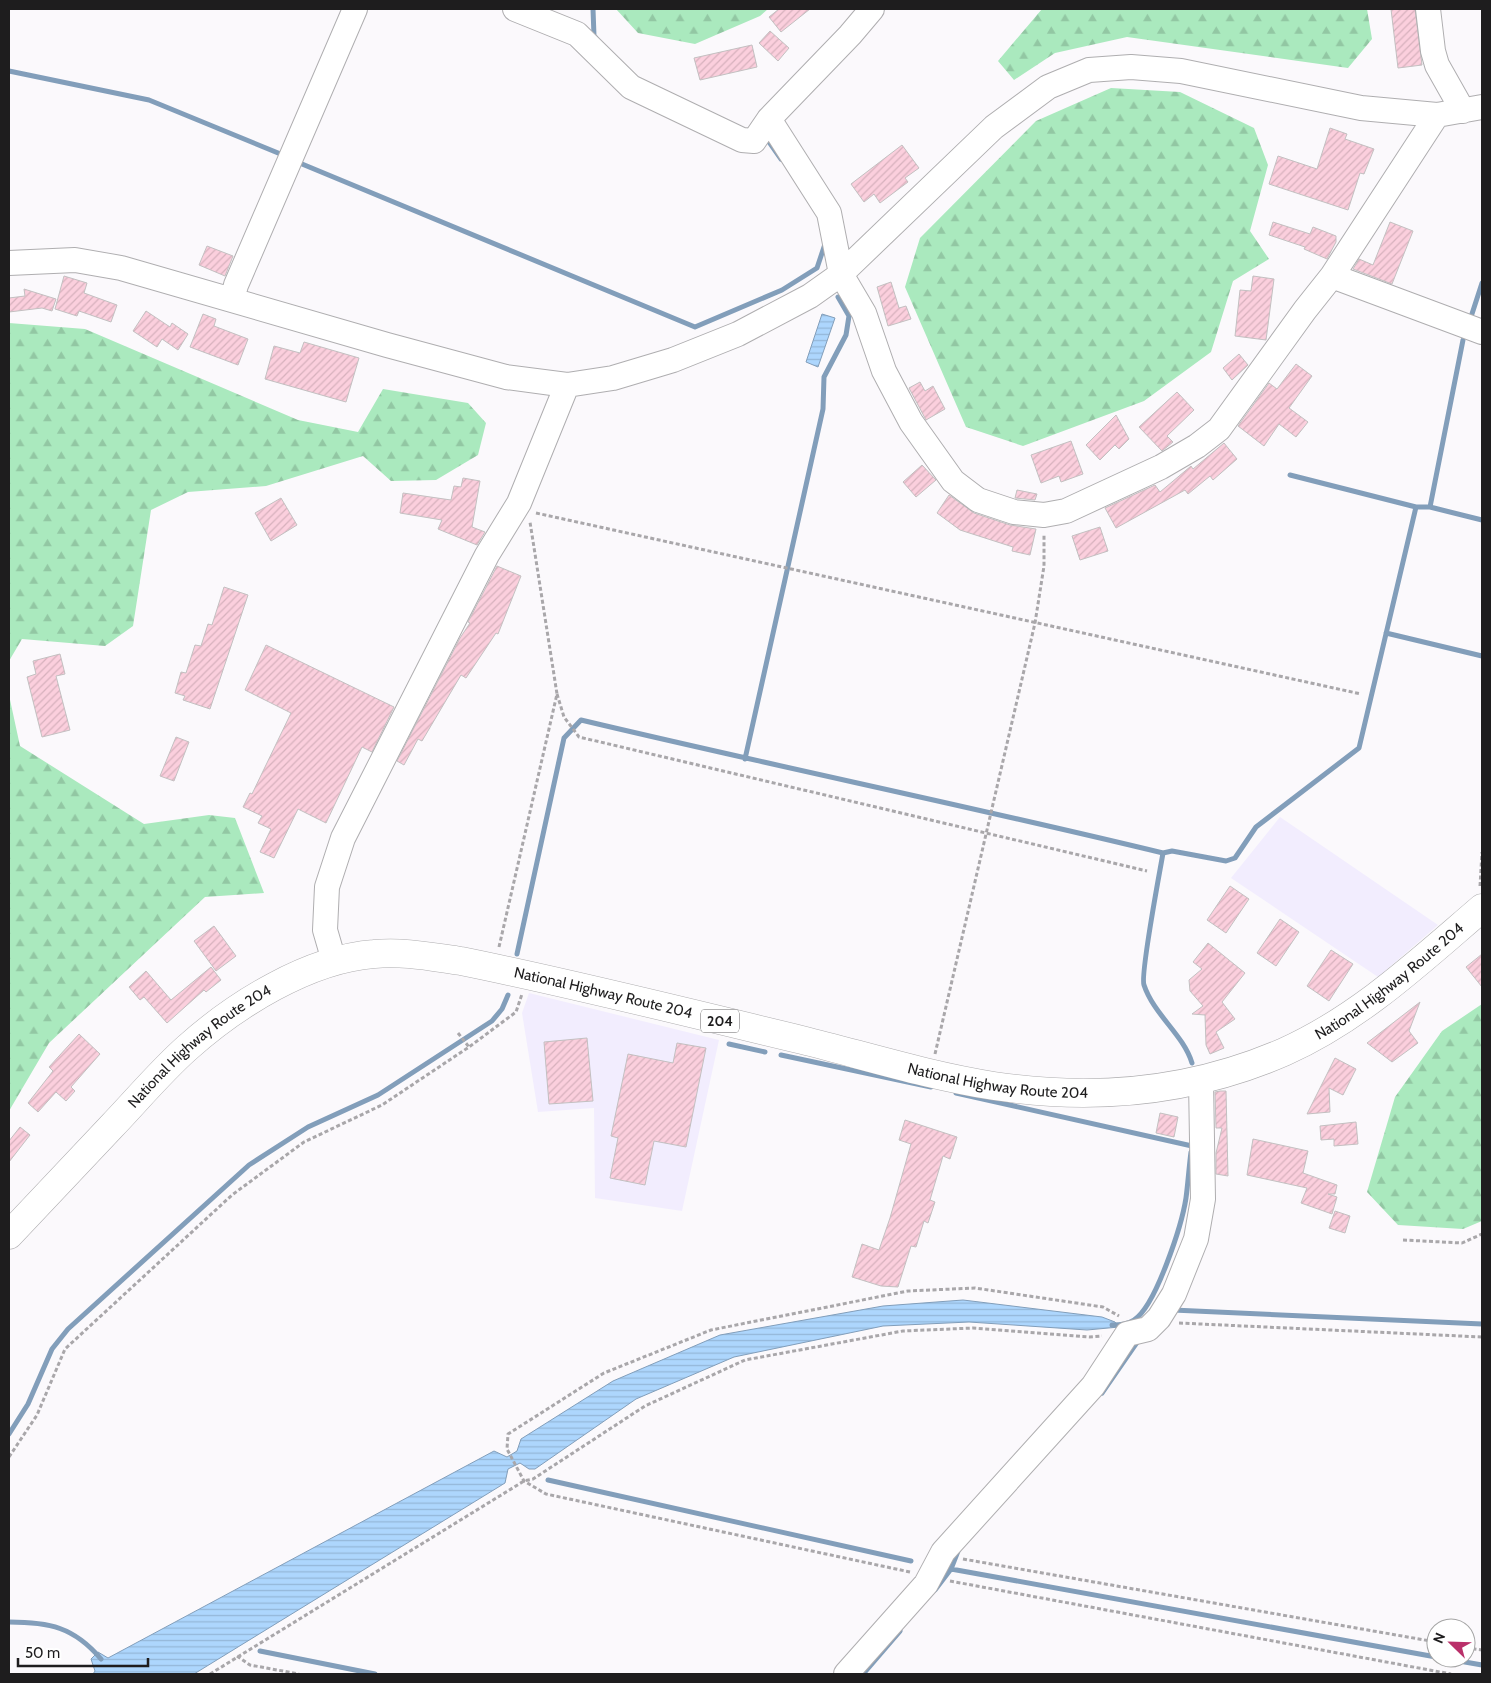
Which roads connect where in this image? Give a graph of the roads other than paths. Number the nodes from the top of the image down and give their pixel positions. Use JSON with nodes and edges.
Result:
{"nodes":[{"id":1,"x":355,"y":9,"type":"edge"},
{"id":2,"x":515,"y":9,"type":"edge"},
{"id":3,"x":872,"y":9,"type":"edge"},
{"id":4,"x":1428,"y":9,"type":"edge"},
{"id":5,"x":1473,"y":109,"type":"edge"},
{"id":6,"x":1436,"y":115,"type":"junction"},
{"id":7,"x":761,"y":129,"type":"junction"},
{"id":8,"x":9,"y":263,"type":"edge"},
{"id":9,"x":841,"y":274,"type":"junction"},
{"id":10,"x":1332,"y":276,"type":"junction"},
{"id":11,"x":232,"y":300,"type":"junction"},
{"id":12,"x":1482,"y":332,"type":"edge"},
{"id":13,"x":567,"y":385,"type":"junction"},
{"id":14,"x":1481,"y":898,"type":"edge"},
{"id":15,"x":334,"y":961,"type":"junction"},
{"id":16,"x":1201,"y":1081,"type":"junction"},
{"id":17,"x":9,"y":1235,"type":"edge"},
{"id":18,"x":846,"y":1674,"type":"edge"}],
"edges":[{"from":1,"to":11,"type":"street"},
{"from":2,"to":7,"type":"street"},
{"from":3,"to":7,"type":"street"},
{"from":4,"to":5,"type":"street"},
{"from":5,"to":6,"type":"street"},
{"from":6,"to":9,"type":"street"},
{"from":6,"to":10,"type":"street"},
{"from":7,"to":9,"type":"street"},
{"from":8,"to":11,"type":"street"},
{"from":9,"to":10,"type":"street"},
{"from":9,"to":13,"type":"street"},
{"from":10,"to":12,"type":"street"},
{"from":11,"to":13,"type":"street"},
{"from":13,"to":15,"type":"street"},
{"from":14,"to":16,"type":"highway","name":"National Highway Route 204","number":"204"},
{"from":15,"to":16,"type":"highway","name":"National Highway Route 204","number":"204"},
{"from":15,"to":17,"type":"highway","name":"National Highway Route 204","number":"204"},
{"from":16,"to":18,"type":"street"}]}
